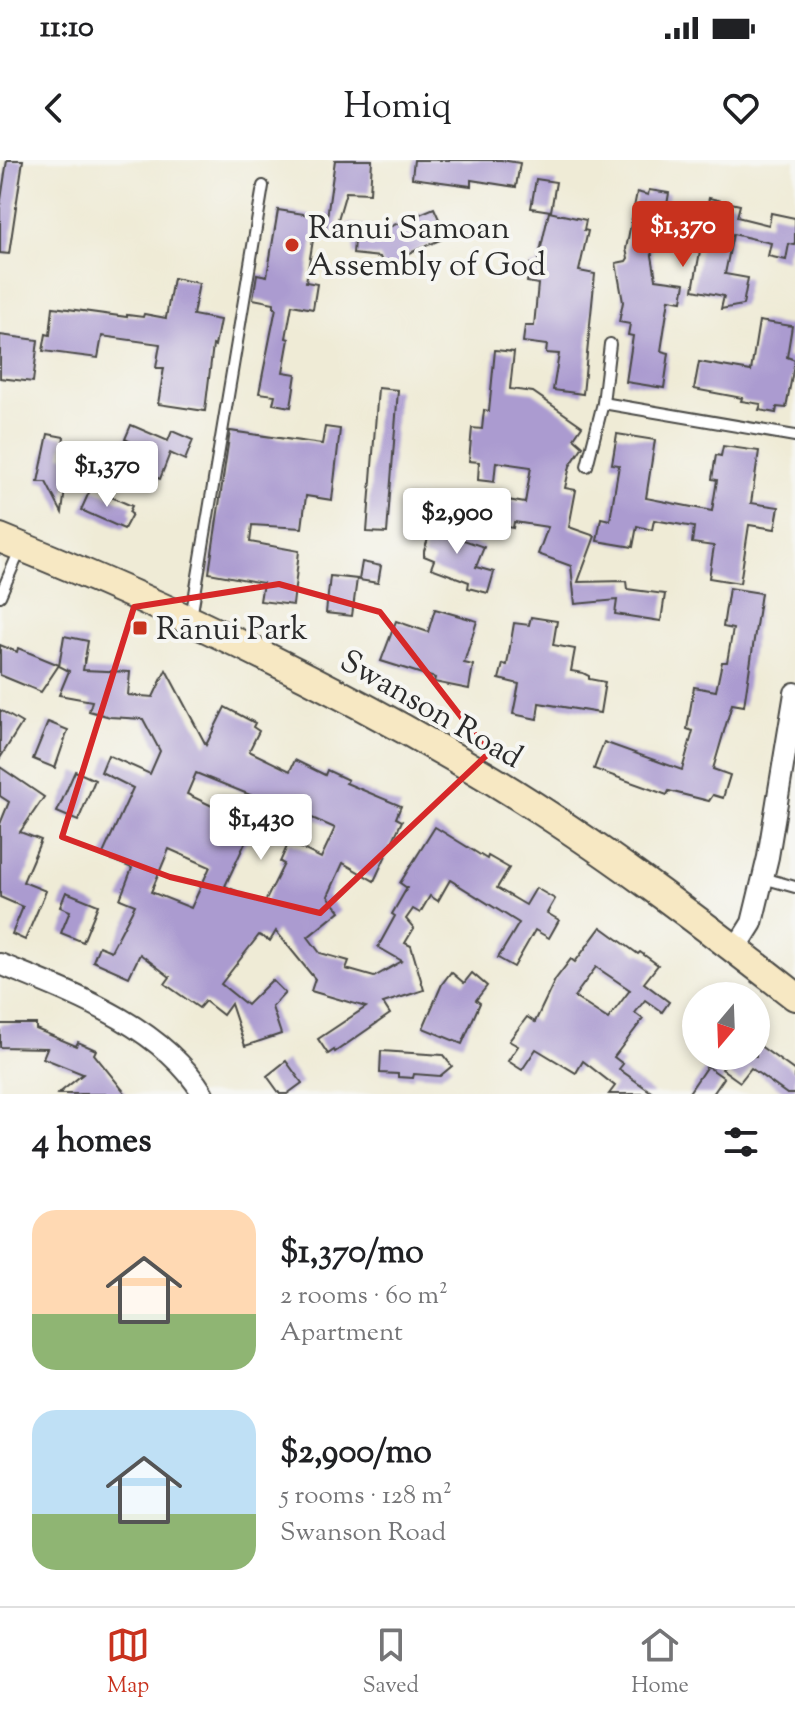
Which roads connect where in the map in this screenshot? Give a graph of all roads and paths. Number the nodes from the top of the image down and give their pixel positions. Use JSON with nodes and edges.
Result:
{"nodes":[{"id":1,"x":263,"y":186,"type":"dead end"},
{"id":2,"x":610,"y":344,"type":"dead end"},
{"id":3,"x":603,"y":403,"type":"junction"},
{"id":4,"x":795,"y":436,"type":"edge"},
{"id":5,"x":587,"y":466,"type":"dead end"},
{"id":6,"x":11,"y":543,"type":"edge"},
{"id":7,"x":0,"y":596,"type":"edge"},
{"id":8,"x":190,"y":619,"type":"junction"},
{"id":9,"x":795,"y":693,"type":"edge"},
{"id":10,"x":788,"y":783,"type":"edge"},
{"id":11,"x":763,"y":878,"type":"junction"},
{"id":12,"x":795,"y":887,"type":"edge"},
{"id":13,"x":735,"y":950,"type":"junction"},
{"id":14,"x":0,"y":964,"type":"edge"},
{"id":15,"x":795,"y":996,"type":"edge"},
{"id":16,"x":203,"y":1094,"type":"edge"}],
"edges":[{"from":1,"to":8,"type":"lane"},
{"from":2,"to":3,"type":"lane"},
{"from":3,"to":4,"type":"lane"},
{"from":3,"to":5,"type":"lane"},
{"from":6,"to":7,"type":"lane"},
{"from":6,"to":8,"type":"main road","name":"Swanson Road"},
{"from":8,"to":13,"type":"main road","name":"Swanson Road"},
{"from":9,"to":10,"type":"street"},
{"from":10,"to":11,"type":"street"},
{"from":11,"to":12,"type":"lane"},
{"from":11,"to":13,"type":"street"},
{"from":13,"to":15,"type":"main road","name":"Swanson Road"},
{"from":14,"to":16,"type":"street"}]}
